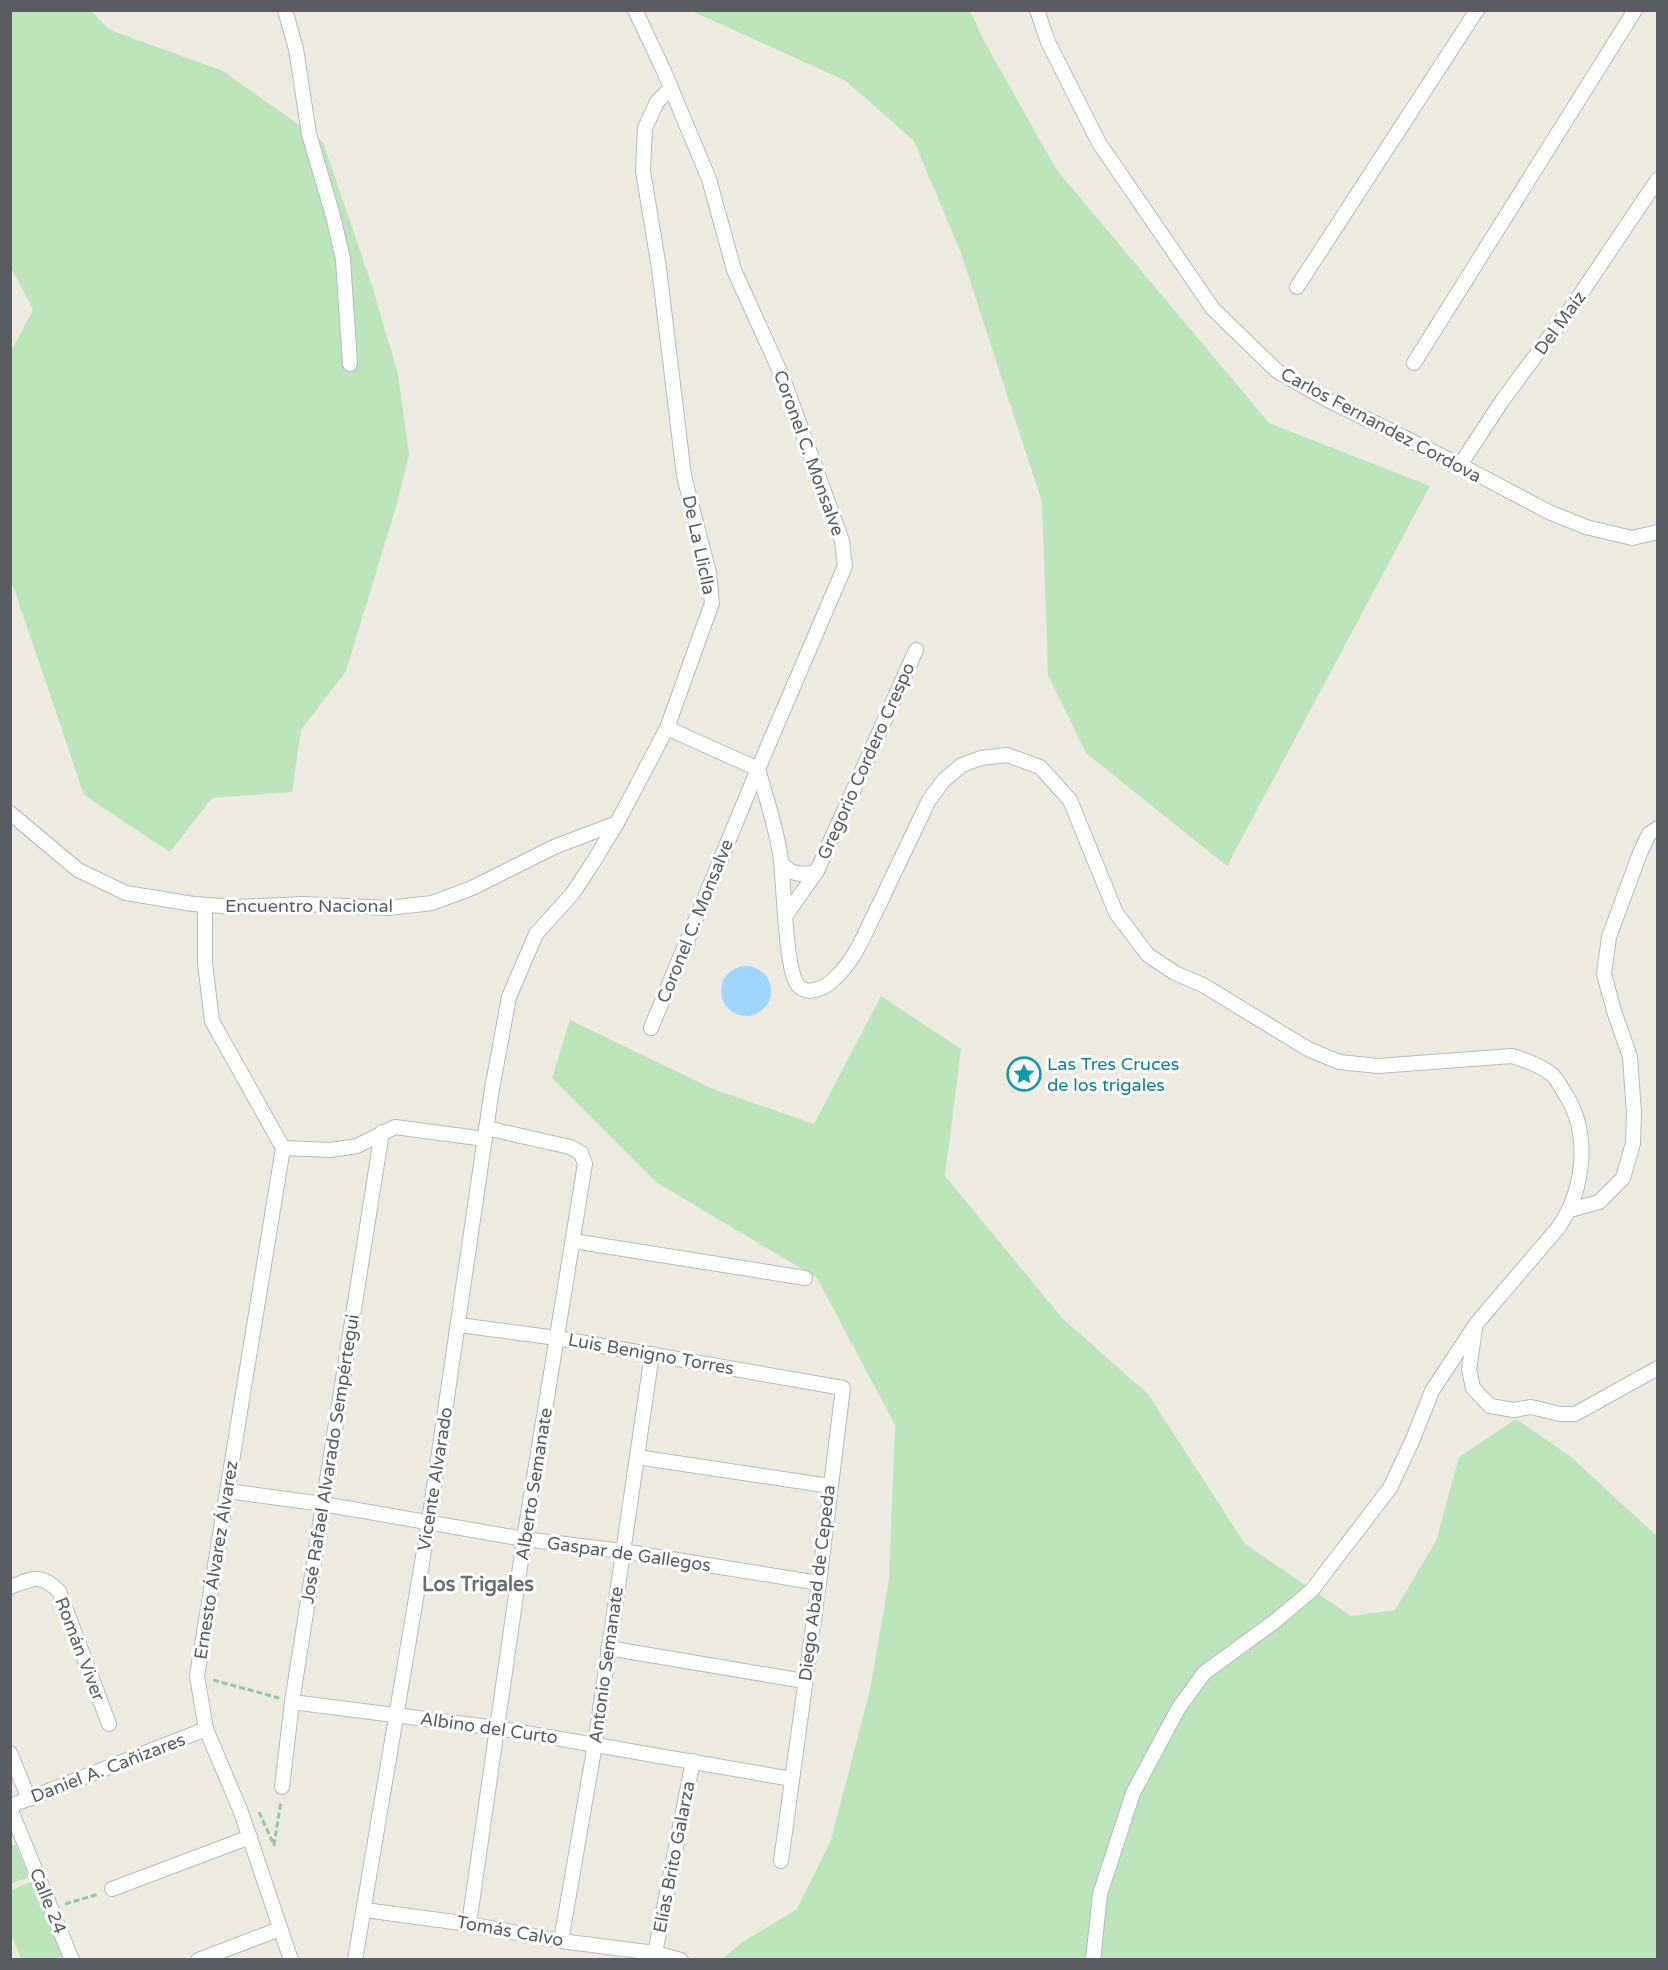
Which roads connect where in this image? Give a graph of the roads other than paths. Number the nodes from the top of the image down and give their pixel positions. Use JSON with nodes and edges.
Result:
{"nodes":[{"id":1,"x":285,"y":10,"type":"edge"},
{"id":2,"x":635,"y":10,"type":"edge"},
{"id":3,"x":1037,"y":10,"type":"edge"},
{"id":4,"x":1478,"y":10,"type":"edge"},
{"id":5,"x":1635,"y":10,"type":"edge"},
{"id":6,"x":670,"y":88,"type":"junction"},
{"id":7,"x":1658,"y":179,"type":"edge"},
{"id":8,"x":1297,"y":286,"type":"dead end"},
{"id":9,"x":1414,"y":363,"type":"dead end"},
{"id":10,"x":350,"y":364,"type":"dead end"},
{"id":11,"x":1460,"y":465,"type":"junction"},
{"id":12,"x":1658,"y":532,"type":"edge"},
{"id":13,"x":916,"y":650,"type":"dead end"},
{"id":14,"x":667,"y":728,"type":"junction"},
{"id":15,"x":758,"y":769,"type":"junction"},
{"id":16,"x":10,"y":813,"type":"edge"},
{"id":17,"x":617,"y":823,"type":"junction"},
{"id":18,"x":1658,"y":828,"type":"edge"},
{"id":19,"x":781,"y":862,"type":"junction"},
{"id":20,"x":817,"y":871,"type":"junction"},
{"id":21,"x":205,"y":905,"type":"junction"},
{"id":22,"x":786,"y":915,"type":"junction"},
{"id":23,"x":508,"y":997,"type":"joint"},
{"id":24,"x":651,"y":1028,"type":"dead end"},
{"id":25,"x":382,"y":1132,"type":"junction"},
{"id":26,"x":485,"y":1134,"type":"junction"},
{"id":27,"x":283,"y":1148,"type":"junction"},
{"id":28,"x":1570,"y":1210,"type":"junction"},
{"id":29,"x":573,"y":1241,"type":"junction"},
{"id":30,"x":805,"y":1278,"type":"dead end"},
{"id":31,"x":1476,"y":1324,"type":"junction"},
{"id":32,"x":459,"y":1325,"type":"junction"},
{"id":33,"x":557,"y":1338,"type":"junction"},
{"id":34,"x":652,"y":1354,"type":"junction"},
{"id":35,"x":1658,"y":1368,"type":"edge"},
{"id":36,"x":843,"y":1388,"type":"joint"},
{"id":37,"x":637,"y":1457,"type":"junction"},
{"id":38,"x":830,"y":1486,"type":"junction"},
{"id":39,"x":227,"y":1491,"type":"junction"},
{"id":40,"x":323,"y":1504,"type":"junction"},
{"id":41,"x":429,"y":1521,"type":"junction"},
{"id":42,"x":524,"y":1539,"type":"junction"},
{"id":43,"x":622,"y":1551,"type":"junction"},
{"id":44,"x":819,"y":1583,"type":"junction"},
{"id":45,"x":10,"y":1587,"type":"edge"},
{"id":46,"x":608,"y":1648,"type":"junction"},
{"id":47,"x":804,"y":1681,"type":"junction"},
{"id":48,"x":292,"y":1701,"type":"junction"},
{"id":49,"x":397,"y":1716,"type":"junction"},
{"id":50,"x":109,"y":1724,"type":"dead end"},
{"id":51,"x":497,"y":1728,"type":"junction"},
{"id":52,"x":206,"y":1729,"type":"junction"},
{"id":53,"x":595,"y":1744,"type":"junction"},
{"id":54,"x":10,"y":1753,"type":"edge"},
{"id":55,"x":693,"y":1761,"type":"junction"},
{"id":56,"x":792,"y":1779,"type":"junction"},
{"id":57,"x":282,"y":1787,"type":"road end"},
{"id":58,"x":29,"y":1799,"type":"junction"},
{"id":59,"x":10,"y":1807,"type":"edge"},
{"id":60,"x":250,"y":1837,"type":"junction"},
{"id":61,"x":781,"y":1861,"type":"dead end"},
{"id":62,"x":112,"y":1889,"type":"road end"},
{"id":63,"x":365,"y":1910,"type":"junction"},
{"id":64,"x":470,"y":1924,"type":"junction"},
{"id":65,"x":280,"y":1929,"type":"junction"},
{"id":66,"x":561,"y":1941,"type":"junction"},
{"id":67,"x":655,"y":1953,"type":"junction"},
{"id":68,"x":72,"y":1959,"type":"edge"},
{"id":69,"x":198,"y":1959,"type":"edge"},
{"id":70,"x":291,"y":1959,"type":"edge"},
{"id":71,"x":356,"y":1959,"type":"edge"},
{"id":72,"x":681,"y":1959,"type":"edge"},
{"id":73,"x":1093,"y":1959,"type":"edge"}],
"edges":[{"from":1,"to":10,"type":"street"},
{"from":2,"to":6,"type":"street","name":"Coronel C. Monsalve"},
{"from":3,"to":11,"type":"street","name":"Carlos Fernandez Cordova"},
{"from":4,"to":8,"type":"street"},
{"from":5,"to":9,"type":"street"},
{"from":6,"to":14,"type":"street","name":"De La Lliclla"},
{"from":6,"to":15,"type":"street","name":"Coronel C. Monsalve"},
{"from":7,"to":11,"type":"street","name":"Del Maíz"},
{"from":11,"to":12,"type":"street","name":"Carlos Fernandez Cordova"},
{"from":13,"to":20,"type":"street","name":"Gregorio Cordero Crespo"},
{"from":14,"to":15,"type":"street"},
{"from":14,"to":17,"type":"street","name":"De La Lliclla"},
{"from":15,"to":19,"type":"street"},
{"from":15,"to":24,"type":"street","name":"Coronel C. Monsalve"},
{"from":16,"to":21,"type":"street","name":"Encuentro Nacional"},
{"from":17,"to":21,"type":"street","name":"Encuentro Nacional"},
{"from":17,"to":23,"type":"street","name":"De La Lliclla"},
{"from":18,"to":28,"type":"street"},
{"from":19,"to":20,"type":"street","name":"Gregorio Cordero Crespo"},
{"from":19,"to":22,"type":"street"},
{"from":20,"to":22,"type":"street","name":"Gregorio Cordero Crespo"},
{"from":21,"to":27,"type":"street"},
{"from":22,"to":28,"type":"street"},
{"from":23,"to":26,"type":"street","name":"Vicente Alvarado"},
{"from":25,"to":26,"type":"street"},
{"from":25,"to":27,"type":"street"},
{"from":25,"to":40,"type":"street","name":"José Rafael Alvarado Sempértegui"},
{"from":26,"to":29,"type":"street","name":"Alberto Semanate"},
{"from":26,"to":32,"type":"street","name":"Vicente Alvarado"},
{"from":27,"to":39,"type":"street","name":"Ernesto Álvarez Álvarez"},
{"from":28,"to":31,"type":"street"},
{"from":29,"to":30,"type":"street"},
{"from":29,"to":33,"type":"street","name":"Alberto Semanate"},
{"from":31,"to":35,"type":"street"},
{"from":31,"to":73,"type":"street"},
{"from":32,"to":33,"type":"street","name":"Luis Benigno Torres"},
{"from":32,"to":41,"type":"street","name":"Vicente Alvarado"},
{"from":33,"to":34,"type":"street","name":"Luis Benigno Torres"},
{"from":33,"to":42,"type":"street","name":"Alberto Semanate"},
{"from":34,"to":36,"type":"street","name":"Luis Benigno Torres"},
{"from":34,"to":37,"type":"street","name":"Antonio Semanate"},
{"from":36,"to":38,"type":"street","name":"Diego Abad de Cepeda"},
{"from":37,"to":38,"type":"street"},
{"from":37,"to":43,"type":"street","name":"Antonio Semanate"},
{"from":38,"to":44,"type":"street","name":"Diego Abad de Cepeda"},
{"from":39,"to":40,"type":"street","name":"Gaspar de Gallegos"},
{"from":39,"to":52,"type":"street","name":"Ernesto Álvarez Álvarez"},
{"from":40,"to":41,"type":"street","name":"Gaspar de Gallegos"},
{"from":40,"to":48,"type":"street","name":"José Rafael Alvarado Sempértegui"},
{"from":41,"to":42,"type":"street","name":"Gaspar de Gallegos"},
{"from":41,"to":49,"type":"street","name":"Vicente Alvarado"},
{"from":42,"to":43,"type":"street","name":"Gaspar de Gallegos"},
{"from":42,"to":51,"type":"street","name":"Alberto Semanate"},
{"from":43,"to":44,"type":"street","name":"Gaspar de Gallegos"},
{"from":43,"to":46,"type":"street","name":"Antonio Semanate"},
{"from":44,"to":47,"type":"street","name":"Diego Abad de Cepeda"},
{"from":45,"to":50,"type":"street","name":"Román Viver"},
{"from":46,"to":47,"type":"street"},
{"from":46,"to":53,"type":"street","name":"Antonio Semanate"},
{"from":47,"to":56,"type":"street","name":"Diego Abad de Cepeda"},
{"from":48,"to":49,"type":"street","name":"Albino del Curto"},
{"from":48,"to":57,"type":"street","name":"José Rafael Alvarado Sempértegui"},
{"from":49,"to":51,"type":"street","name":"Albino del Curto"},
{"from":49,"to":63,"type":"street","name":"Vicente Alvarado"},
{"from":51,"to":53,"type":"street","name":"Albino del Curto"},
{"from":51,"to":64,"type":"street","name":"Alberto Semanate"},
{"from":52,"to":58,"type":"street","name":"Daniel A. Cañizares"},
{"from":52,"to":60,"type":"street","name":"Ernesto Álvarez Álvarez"},
{"from":53,"to":55,"type":"street","name":"Albino del Curto"},
{"from":53,"to":66,"type":"street","name":"Antonio Semanate"},
{"from":54,"to":58,"type":"street"},
{"from":55,"to":56,"type":"street","name":"Albino del Curto"},
{"from":55,"to":67,"type":"street","name":"Elías Brito Galarza"},
{"from":56,"to":61,"type":"street","name":"Diego Abad de Cepeda"},
{"from":58,"to":59,"type":"street","name":"Daniel A. Cañizares"},
{"from":59,"to":68,"type":"street","name":"Calle 24"},
{"from":60,"to":62,"type":"street"},
{"from":60,"to":65,"type":"street","name":"Ernesto Álvarez Álvarez"},
{"from":63,"to":64,"type":"street","name":"Tomás Calvo"},
{"from":63,"to":71,"type":"street","name":"Vicente Alvarado"},
{"from":64,"to":66,"type":"street","name":"Tomás Calvo"},
{"from":65,"to":69,"type":"street"},
{"from":65,"to":70,"type":"street","name":"Ernesto Álvarez Álvarez"},
{"from":66,"to":67,"type":"street","name":"Tomás Calvo"},
{"from":67,"to":72,"type":"street","name":"Tomás Calvo"}]}
